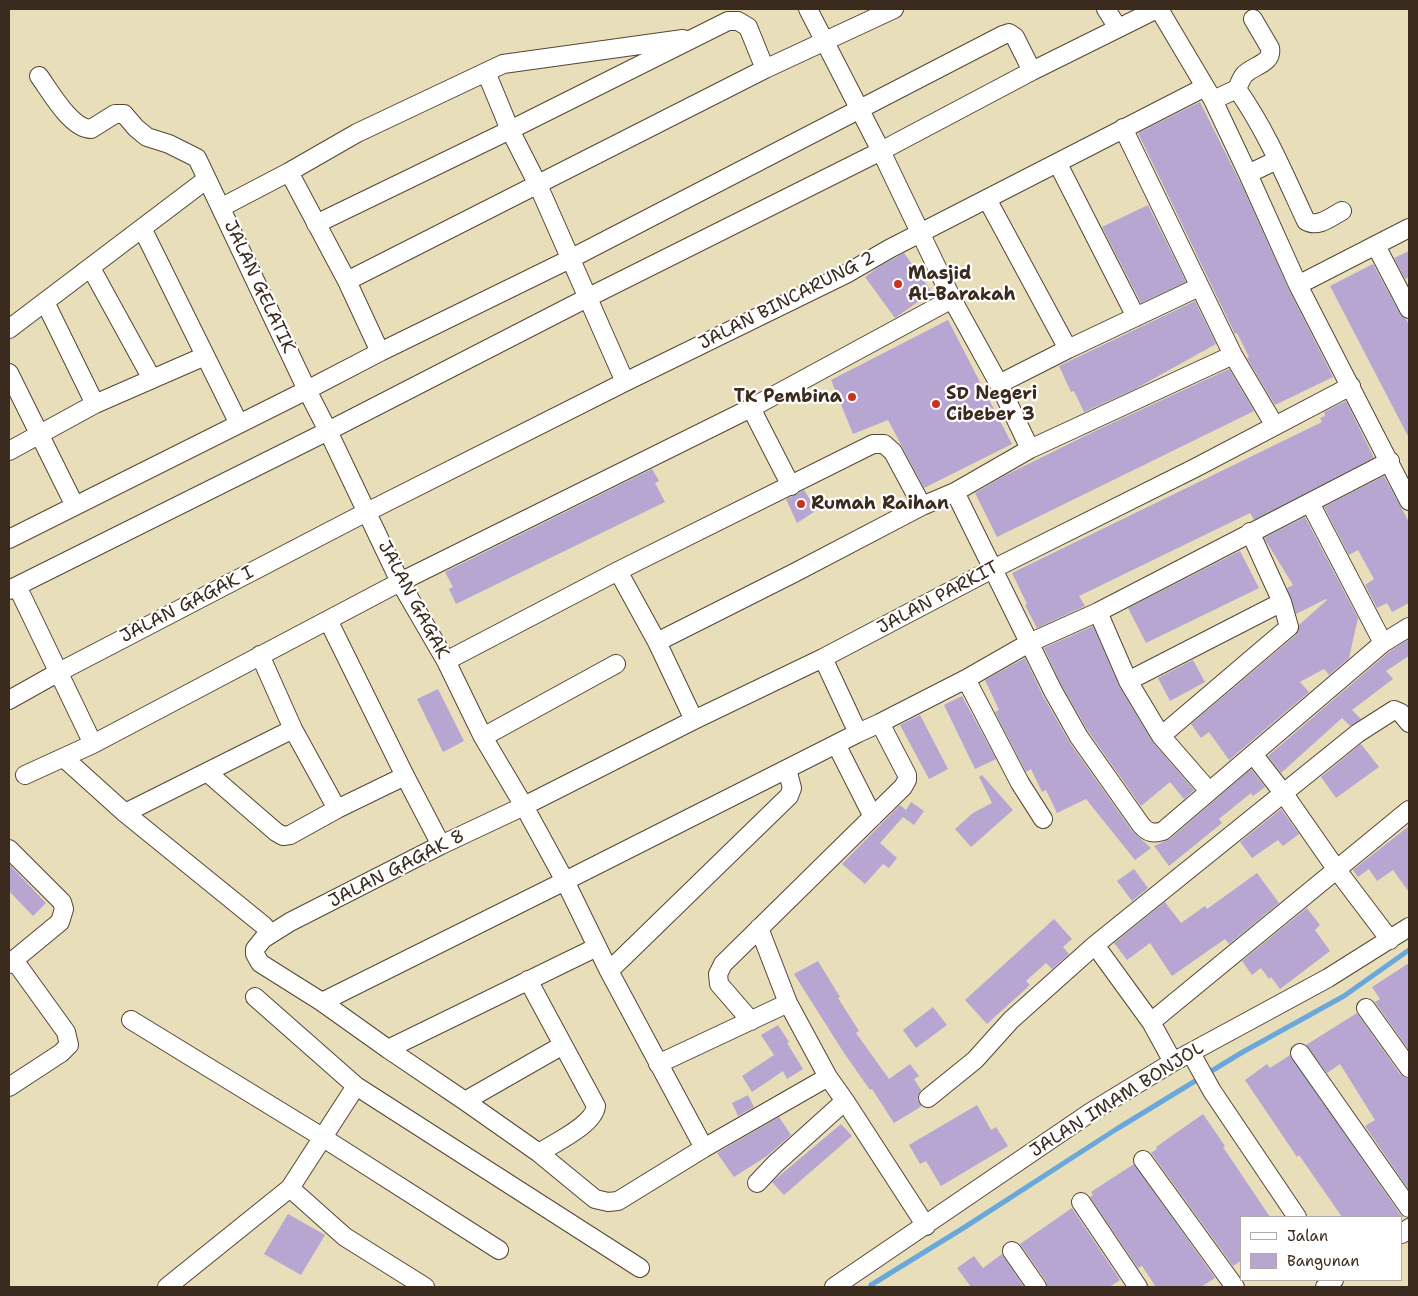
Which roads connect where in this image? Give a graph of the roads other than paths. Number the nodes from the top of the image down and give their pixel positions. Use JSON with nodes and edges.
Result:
{"nodes":[{"id":1,"x":808,"y":9,"type":"edge"},
{"id":2,"x":894,"y":9,"type":"edge"},
{"id":3,"x":1106,"y":9,"type":"edge"},
{"id":4,"x":1158,"y":9,"type":"edge"},
{"id":5,"x":1253,"y":19,"type":"dead end"},
{"id":6,"x":1118,"y":28,"type":"junction"},
{"id":7,"x":699,"y":36,"type":"junction"},
{"id":8,"x":824,"y":42,"type":"junction"},
{"id":9,"x":765,"y":70,"type":"junction"},
{"id":10,"x":1032,"y":71,"type":"junction"},
{"id":11,"x":486,"y":72,"type":"junction"},
{"id":12,"x":40,"y":76,"type":"dead end"},
{"id":13,"x":1238,"y":89,"type":"junction"},
{"id":14,"x":1209,"y":94,"type":"junction"},
{"id":15,"x":858,"y":109,"type":"junction"},
{"id":16,"x":1123,"y":128,"type":"junction"},
{"id":17,"x":510,"y":130,"type":"junction"},
{"id":18,"x":881,"y":152,"type":"junction"},
{"id":19,"x":1277,"y":160,"type":"junction"},
{"id":20,"x":1058,"y":164,"type":"junction"},
{"id":21,"x":289,"y":172,"type":"junction"},
{"id":22,"x":1248,"y":174,"type":"junction"},
{"id":23,"x":208,"y":181,"type":"junction"},
{"id":24,"x":538,"y":185,"type":"junction"},
{"id":25,"x":987,"y":199,"type":"junction"},
{"id":26,"x":222,"y":207,"type":"junction"},
{"id":27,"x":1342,"y":211,"type":"dead end"},
{"id":28,"x":316,"y":224,"type":"junction"},
{"id":29,"x":142,"y":228,"type":"junction"},
{"id":30,"x":1409,"y":228,"type":"edge"},
{"id":31,"x":919,"y":233,"type":"junction"},
{"id":32,"x":1376,"y":246,"type":"junction"},
{"id":33,"x":570,"y":259,"type":"junction"},
{"id":34,"x":91,"y":268,"type":"junction"},
{"id":35,"x":347,"y":281,"type":"junction"},
{"id":36,"x":1298,"y":285,"type":"junction"},
{"id":37,"x":1199,"y":287,"type":"junction"},
{"id":38,"x":587,"y":298,"type":"junction"},
{"id":39,"x":952,"y":298,"type":"junction"},
{"id":40,"x":45,"y":302,"type":"junction"},
{"id":41,"x":1409,"y":309,"type":"edge"},
{"id":42,"x":1136,"y":317,"type":"junction"},
{"id":43,"x":9,"y":329,"type":"edge"},
{"id":44,"x":1068,"y":349,"type":"junction"},
{"id":45,"x":380,"y":352,"type":"junction"},
{"id":46,"x":1233,"y":355,"type":"junction"},
{"id":47,"x":205,"y":356,"type":"junction"},
{"id":48,"x":9,"y":373,"type":"edge"},
{"id":49,"x":152,"y":379,"type":"junction"},
{"id":50,"x":625,"y":382,"type":"junction"},
{"id":51,"x":999,"y":384,"type":"junction"},
{"id":52,"x":1351,"y":386,"type":"junction"},
{"id":53,"x":307,"y":390,"type":"junction"},
{"id":54,"x":95,"y":404,"type":"junction"},
{"id":55,"x":750,"y":408,"type":"junction"},
{"id":56,"x":239,"y":424,"type":"junction"},
{"id":57,"x":1275,"y":426,"type":"junction"},
{"id":58,"x":328,"y":431,"type":"junction"},
{"id":59,"x":40,"y":435,"type":"junction"},
{"id":60,"x":1030,"y":449,"type":"junction"},
{"id":61,"x":9,"y":451,"type":"edge"},
{"id":62,"x":1390,"y":461,"type":"junction"},
{"id":63,"x":791,"y":486,"type":"junction"},
{"id":64,"x":955,"y":492,"type":"junction"},
{"id":65,"x":1409,"y":500,"type":"edge"},
{"id":66,"x":1310,"y":503,"type":"junction"},
{"id":67,"x":75,"y":506,"type":"junction"},
{"id":68,"x":922,"y":506,"type":"junction"},
{"id":69,"x":367,"y":512,"type":"junction"},
{"id":70,"x":1250,"y":532,"type":"junction"},
{"id":71,"x":9,"y":539,"type":"edge"},
{"id":72,"x":993,"y":569,"type":"junction"},
{"id":73,"x":618,"y":572,"type":"junction"},
{"id":74,"x":400,"y":582,"type":"junction"},
{"id":75,"x":13,"y":588,"type":"edge"},
{"id":76,"x":1282,"y":602,"type":"junction"},
{"id":77,"x":1098,"y":612,"type":"junction"},
{"id":78,"x":328,"y":620,"type":"junction"},
{"id":79,"x":1409,"y":627,"type":"edge"},
{"id":80,"x":657,"y":642,"type":"junction"},
{"id":81,"x":1029,"y":643,"type":"junction"},
{"id":82,"x":1383,"y":643,"type":"junction"},
{"id":83,"x":260,"y":655,"type":"junction"},
{"id":84,"x":823,"y":658,"type":"junction"},
{"id":85,"x":446,"y":661,"type":"junction"},
{"id":86,"x":616,"y":664,"type":"dead end"},
{"id":87,"x":59,"y":672,"type":"junction"},
{"id":88,"x":966,"y":679,"type":"junction"},
{"id":89,"x":1128,"y":681,"type":"junction"},
{"id":90,"x":9,"y":700,"type":"edge"},
{"id":91,"x":694,"y":720,"type":"junction"},
{"id":92,"x":880,"y":723,"type":"junction"},
{"id":93,"x":1409,"y":723,"type":"edge"},
{"id":94,"x":293,"y":729,"type":"junction"},
{"id":95,"x":858,"y":733,"type":"junction"},
{"id":96,"x":1161,"y":736,"type":"junction"},
{"id":97,"x":483,"y":737,"type":"junction"},
{"id":98,"x":93,"y":744,"type":"junction"},
{"id":99,"x":836,"y":744,"type":"junction"},
{"id":100,"x":1253,"y":754,"type":"junction"},
{"id":101,"x":64,"y":758,"type":"junction"},
{"id":102,"x":787,"y":769,"type":"junction"},
{"id":103,"x":208,"y":773,"type":"junction"},
{"id":104,"x":25,"y":775,"type":"dead end"},
{"id":105,"x":405,"y":776,"type":"junction"},
{"id":106,"x":1209,"y":791,"type":"junction"},
{"id":107,"x":1284,"y":794,"type":"junction"},
{"id":108,"x":524,"y":806,"type":"junction"},
{"id":109,"x":337,"y":809,"type":"junction"},
{"id":110,"x":1409,"y":810,"type":"edge"},
{"id":111,"x":125,"y":813,"type":"junction"},
{"id":112,"x":873,"y":817,"type":"junction"},
{"id":113,"x":1043,"y":819,"type":"dead end"},
{"id":114,"x":441,"y":845,"type":"junction"},
{"id":115,"x":9,"y":849,"type":"edge"},
{"id":116,"x":1337,"y":870,"type":"junction"},
{"id":117,"x":565,"y":881,"type":"junction"},
{"id":118,"x":1409,"y":927,"type":"edge"},
{"id":119,"x":759,"y":928,"type":"junction"},
{"id":120,"x":271,"y":934,"type":"junction"},
{"id":121,"x":1390,"y":940,"type":"junction"},
{"id":122,"x":1095,"y":945,"type":"junction"},
{"id":123,"x":597,"y":946,"type":"junction"},
{"id":124,"x":11,"y":962,"type":"edge"},
{"id":125,"x":609,"y":971,"type":"junction"},
{"id":126,"x":528,"y":980,"type":"junction"},
{"id":127,"x":255,"y":997,"type":"dead end"},
{"id":128,"x":322,"y":1002,"type":"junction"},
{"id":129,"x":788,"y":1002,"type":"junction"},
{"id":130,"x":1366,"y":1008,"type":"dead end"},
{"id":131,"x":132,"y":1020,"type":"dead end"},
{"id":132,"x":751,"y":1021,"type":"junction"},
{"id":133,"x":1151,"y":1022,"type":"junction"},
{"id":134,"x":563,"y":1045,"type":"junction"},
{"id":135,"x":388,"y":1049,"type":"junction"},
{"id":136,"x":1191,"y":1053,"type":"junction"},
{"id":137,"x":1300,"y":1053,"type":"dead end"},
{"id":138,"x":1173,"y":1062,"type":"junction"},
{"id":139,"x":658,"y":1064,"type":"junction"},
{"id":140,"x":1409,"y":1068,"type":"edge"},
{"id":141,"x":828,"y":1077,"type":"junction"},
{"id":142,"x":356,"y":1086,"type":"junction"},
{"id":143,"x":9,"y":1087,"type":"edge"},
{"id":144,"x":928,"y":1098,"type":"dead end"},
{"id":145,"x":845,"y":1100,"type":"junction"},
{"id":146,"x":466,"y":1101,"type":"junction"},
{"id":147,"x":322,"y":1137,"type":"junction"},
{"id":148,"x":704,"y":1148,"type":"junction"},
{"id":149,"x":539,"y":1153,"type":"junction"},
{"id":150,"x":1144,"y":1160,"type":"dead end"},
{"id":151,"x":757,"y":1183,"type":"dead end"},
{"id":152,"x":290,"y":1188,"type":"junction"},
{"id":153,"x":1081,"y":1202,"type":"dead end"},
{"id":154,"x":1409,"y":1208,"type":"edge"},
{"id":155,"x":1296,"y":1216,"type":"edge"},
{"id":156,"x":926,"y":1226,"type":"junction"},
{"id":157,"x":499,"y":1250,"type":"dead end"},
{"id":158,"x":1012,"y":1251,"type":"dead end"},
{"id":159,"x":640,"y":1268,"type":"dead end"},
{"id":160,"x":167,"y":1287,"type":"edge"},
{"id":161,"x":424,"y":1287,"type":"edge"},
{"id":162,"x":834,"y":1287,"type":"edge"},
{"id":163,"x":1037,"y":1287,"type":"edge"},
{"id":164,"x":1138,"y":1287,"type":"edge"},
{"id":165,"x":1235,"y":1287,"type":"edge"}],
"edges":[{"from":1,"to":8,"type":"street"},
{"from":2,"to":8,"type":"street"},
{"from":3,"to":6,"type":"street"},
{"from":4,"to":6,"type":"street"},
{"from":4,"to":14,"type":"street"},
{"from":5,"to":13,"type":"street"},
{"from":6,"to":10,"type":"street"},
{"from":7,"to":9,"type":"street"},
{"from":7,"to":11,"type":"street"},
{"from":7,"to":17,"type":"street"},
{"from":8,"to":9,"type":"street"},
{"from":8,"to":15,"type":"street"},
{"from":9,"to":24,"type":"street"},
{"from":10,"to":15,"type":"street"},
{"from":10,"to":18,"type":"street"},
{"from":11,"to":17,"type":"street"},
{"from":11,"to":21,"type":"street"},
{"from":12,"to":23,"type":"street","name":"JALAN GELATIK"},
{"from":13,"to":14,"type":"street","name":"JALAN BINCARUNG 2"},
{"from":13,"to":19,"type":"street"},
{"from":14,"to":16,"type":"street","name":"JALAN BINCARUNG 2"},
{"from":14,"to":22,"type":"street"},
{"from":15,"to":18,"type":"street"},
{"from":15,"to":33,"type":"street"},
{"from":16,"to":20,"type":"street","name":"JALAN BINCARUNG 2"},
{"from":16,"to":37,"type":"street"},
{"from":17,"to":24,"type":"street"},
{"from":17,"to":28,"type":"street"},
{"from":18,"to":31,"type":"street"},
{"from":18,"to":38,"type":"street"},
{"from":19,"to":22,"type":"street"},
{"from":19,"to":27,"type":"street"},
{"from":20,"to":25,"type":"street","name":"JALAN BINCARUNG 2"},
{"from":20,"to":42,"type":"street"},
{"from":21,"to":26,"type":"street"},
{"from":21,"to":28,"type":"street"},
{"from":22,"to":36,"type":"street"},
{"from":23,"to":26,"type":"street","name":"JALAN GELATIK"},
{"from":23,"to":29,"type":"street"},
{"from":24,"to":33,"type":"street"},
{"from":24,"to":35,"type":"street"},
{"from":25,"to":31,"type":"street","name":"JALAN BINCARUNG 2"},
{"from":25,"to":44,"type":"street"},
{"from":26,"to":53,"type":"street","name":"JALAN GELATIK"},
{"from":28,"to":35,"type":"street"},
{"from":29,"to":34,"type":"street"},
{"from":29,"to":47,"type":"street"},
{"from":30,"to":32,"type":"street"},
{"from":31,"to":39,"type":"street"},
{"from":31,"to":50,"type":"street","name":"JALAN BINCARUNG 2"},
{"from":32,"to":36,"type":"street"},
{"from":32,"to":41,"type":"street"},
{"from":33,"to":38,"type":"street"},
{"from":33,"to":45,"type":"street"},
{"from":34,"to":40,"type":"street"},
{"from":34,"to":49,"type":"street"},
{"from":35,"to":45,"type":"street"},
{"from":36,"to":52,"type":"street"},
{"from":37,"to":42,"type":"street"},
{"from":37,"to":46,"type":"street"},
{"from":38,"to":50,"type":"street"},
{"from":38,"to":58,"type":"street"},
{"from":39,"to":51,"type":"street"},
{"from":39,"to":55,"type":"street"},
{"from":40,"to":43,"type":"street"},
{"from":40,"to":54,"type":"street"},
{"from":42,"to":44,"type":"street"},
{"from":44,"to":51,"type":"street"},
{"from":45,"to":53,"type":"street"},
{"from":46,"to":57,"type":"street"},
{"from":46,"to":60,"type":"street"},
{"from":47,"to":49,"type":"street"},
{"from":47,"to":56,"type":"street"},
{"from":48,"to":59,"type":"street"},
{"from":49,"to":54,"type":"street"},
{"from":50,"to":69,"type":"street","name":"JALAN BINCARUNG 2"},
{"from":51,"to":60,"type":"street"},
{"from":52,"to":57,"type":"street","name":"JALAN PARKIT"},
{"from":52,"to":62,"type":"street"},
{"from":53,"to":56,"type":"street"},
{"from":53,"to":58,"type":"street","name":"JALAN GAGAK"},
{"from":54,"to":59,"type":"street"},
{"from":55,"to":63,"type":"street"},
{"from":55,"to":74,"type":"street"},
{"from":56,"to":67,"type":"street"},
{"from":57,"to":72,"type":"street","name":"JALAN PARKIT"},
{"from":58,"to":69,"type":"street","name":"JALAN GAGAK"},
{"from":58,"to":75,"type":"street"},
{"from":59,"to":61,"type":"street"},
{"from":59,"to":67,"type":"street"},
{"from":60,"to":64,"type":"street"},
{"from":62,"to":65,"type":"street"},
{"from":62,"to":66,"type":"street"},
{"from":63,"to":68,"type":"street"},
{"from":63,"to":73,"type":"street"},
{"from":64,"to":68,"type":"street"},
{"from":64,"to":72,"type":"street"},
{"from":66,"to":70,"type":"street"},
{"from":66,"to":82,"type":"street"},
{"from":67,"to":71,"type":"street"},
{"from":68,"to":80,"type":"street"},
{"from":69,"to":74,"type":"street","name":"JALAN GAGAK"},
{"from":69,"to":87,"type":"street","name":"JALAN GAGAK I"},
{"from":70,"to":76,"type":"street"},
{"from":70,"to":77,"type":"street"},
{"from":72,"to":81,"type":"street"},
{"from":72,"to":84,"type":"street","name":"JALAN PARKIT"},
{"from":73,"to":80,"type":"street"},
{"from":73,"to":85,"type":"street"},
{"from":74,"to":78,"type":"street"},
{"from":74,"to":85,"type":"street","name":"JALAN GAGAK"},
{"from":75,"to":87,"type":"street"},
{"from":76,"to":89,"type":"street"},
{"from":76,"to":96,"type":"street"},
{"from":77,"to":81,"type":"street"},
{"from":77,"to":89,"type":"street"},
{"from":78,"to":83,"type":"street"},
{"from":78,"to":105,"type":"street"},
{"from":79,"to":82,"type":"street"},
{"from":80,"to":91,"type":"street"},
{"from":81,"to":88,"type":"street"},
{"from":81,"to":106,"type":"street"},
{"from":82,"to":100,"type":"street"},
{"from":83,"to":94,"type":"street"},
{"from":83,"to":98,"type":"street"},
{"from":84,"to":91,"type":"street","name":"JALAN PARKIT"},
{"from":84,"to":95,"type":"street"},
{"from":85,"to":97,"type":"street","name":"JALAN GAGAK"},
{"from":86,"to":97,"type":"street"},
{"from":87,"to":90,"type":"street","name":"JALAN GAGAK I"},
{"from":87,"to":98,"type":"street"},
{"from":88,"to":92,"type":"street"},
{"from":88,"to":113,"type":"street"},
{"from":89,"to":96,"type":"street"},
{"from":91,"to":108,"type":"street","name":"JALAN PARKIT"},
{"from":92,"to":95,"type":"street"},
{"from":92,"to":112,"type":"street"},
{"from":93,"to":107,"type":"street"},
{"from":94,"to":103,"type":"street"},
{"from":94,"to":109,"type":"street"},
{"from":95,"to":99,"type":"street"},
{"from":96,"to":106,"type":"street"},
{"from":97,"to":108,"type":"street","name":"JALAN GAGAK"},
{"from":98,"to":101,"type":"street"},
{"from":99,"to":102,"type":"street"},
{"from":99,"to":112,"type":"street"},
{"from":100,"to":106,"type":"street"},
{"from":100,"to":107,"type":"street"},
{"from":101,"to":104,"type":"street"},
{"from":101,"to":111,"type":"street"},
{"from":102,"to":117,"type":"street"},
{"from":102,"to":125,"type":"street"},
{"from":103,"to":109,"type":"street"},
{"from":103,"to":111,"type":"street"},
{"from":105,"to":109,"type":"street"},
{"from":105,"to":114,"type":"street"},
{"from":107,"to":116,"type":"street"},
{"from":107,"to":122,"type":"street"},
{"from":108,"to":114,"type":"street","name":"JALAN GAGAK 8"},
{"from":108,"to":117,"type":"street","name":"JALAN GAGAK"},
{"from":110,"to":116,"type":"street"},
{"from":111,"to":120,"type":"street"},
{"from":112,"to":119,"type":"street"},
{"from":114,"to":120,"type":"street","name":"JALAN GAGAK 8"},
{"from":115,"to":124,"type":"street"},
{"from":116,"to":121,"type":"street"},
{"from":116,"to":133,"type":"street"},
{"from":117,"to":123,"type":"street","name":"JALAN GAGAK"},
{"from":117,"to":128,"type":"street"},
{"from":118,"to":121,"type":"street","name":"JALAN IMAM BONJOL"},
{"from":119,"to":129,"type":"street"},
{"from":119,"to":132,"type":"street"},
{"from":120,"to":128,"type":"street","name":"JALAN GAGAK 8"},
{"from":121,"to":136,"type":"street","name":"JALAN IMAM BONJOL"},
{"from":122,"to":133,"type":"street"},
{"from":122,"to":144,"type":"street"},
{"from":123,"to":125,"type":"street","name":"JALAN GAGAK"},
{"from":123,"to":126,"type":"street"},
{"from":124,"to":143,"type":"street"},
{"from":125,"to":139,"type":"street","name":"JALAN GAGAK"},
{"from":126,"to":134,"type":"street"},
{"from":126,"to":135,"type":"street"},
{"from":127,"to":142,"type":"street"},
{"from":128,"to":135,"type":"street"},
{"from":129,"to":132,"type":"street"},
{"from":129,"to":141,"type":"street"},
{"from":130,"to":140,"type":"street"},
{"from":131,"to":147,"type":"street"},
{"from":132,"to":139,"type":"street"},
{"from":133,"to":138,"type":"street"},
{"from":134,"to":146,"type":"street"},
{"from":134,"to":149,"type":"street"},
{"from":135,"to":146,"type":"street"},
{"from":136,"to":138,"type":"street","name":"JALAN IMAM BONJOL"},
{"from":136,"to":155,"type":"street"},
{"from":137,"to":154,"type":"street"},
{"from":138,"to":156,"type":"street","name":"JALAN IMAM BONJOL"},
{"from":139,"to":148,"type":"street","name":"JALAN GAGAK"},
{"from":141,"to":145,"type":"street"},
{"from":141,"to":148,"type":"street"},
{"from":142,"to":147,"type":"street"},
{"from":142,"to":159,"type":"street"},
{"from":145,"to":151,"type":"street"},
{"from":145,"to":156,"type":"street"},
{"from":146,"to":149,"type":"street"},
{"from":147,"to":152,"type":"street"},
{"from":147,"to":157,"type":"street"},
{"from":148,"to":149,"type":"street"},
{"from":150,"to":165,"type":"street"},
{"from":152,"to":160,"type":"street"},
{"from":152,"to":161,"type":"street"},
{"from":153,"to":164,"type":"street"},
{"from":156,"to":162,"type":"street","name":"JALAN IMAM BONJOL"},
{"from":158,"to":163,"type":"street"}]}
